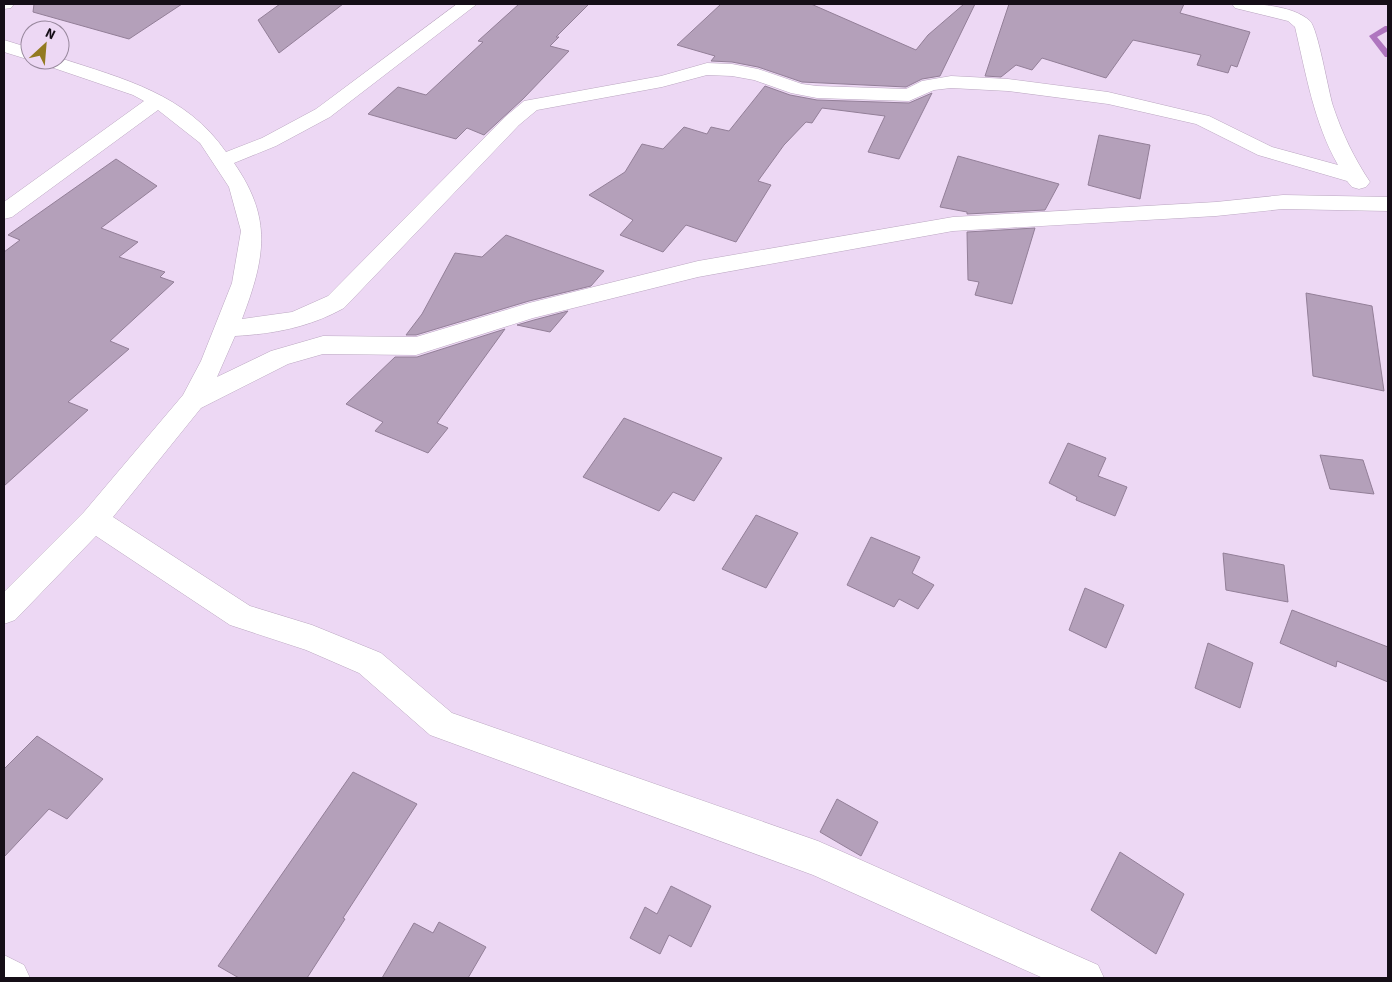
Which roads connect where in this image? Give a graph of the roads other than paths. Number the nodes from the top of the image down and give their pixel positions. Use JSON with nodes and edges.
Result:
{"nodes":[{"id":1,"x":468,"y":4,"type":"edge"},
{"id":2,"x":1241,"y":4,"type":"edge"},
{"id":3,"x":4,"y":46,"type":"edge"},
{"id":4,"x":20,"y":51,"type":"edge"},
{"id":5,"x":70,"y":67,"type":"edge"},
{"id":6,"x":157,"y":101,"type":"junction"},
{"id":7,"x":222,"y":161,"type":"junction"},
{"id":8,"x":1355,"y":176,"type":"junction"},
{"id":9,"x":1381,"y":204,"type":"edge"},
{"id":10,"x":4,"y":212,"type":"edge"},
{"id":11,"x":227,"y":328,"type":"junction"},
{"id":12,"x":192,"y":400,"type":"junction"},
{"id":13,"x":94,"y":520,"type":"junction"},
{"id":14,"x":4,"y":611,"type":"edge"},
{"id":15,"x":4,"y":974,"type":"edge"},
{"id":16,"x":11,"y":978,"type":"edge"},
{"id":17,"x":1084,"y":978,"type":"edge"}],
"edges":[{"from":1,"to":7,"type":"street"},
{"from":2,"to":8,"type":"street"},
{"from":3,"to":4,"type":"street"},
{"from":5,"to":6,"type":"street"},
{"from":6,"to":7,"type":"street"},
{"from":6,"to":10,"type":"street"},
{"from":7,"to":11,"type":"street"},
{"from":8,"to":9,"type":"street"},
{"from":8,"to":11,"type":"street"},
{"from":9,"to":12,"type":"street"},
{"from":11,"to":12,"type":"street"},
{"from":12,"to":13,"type":"street"},
{"from":13,"to":14,"type":"street"},
{"from":13,"to":17,"type":"street"},
{"from":15,"to":16,"type":"street"}]}
